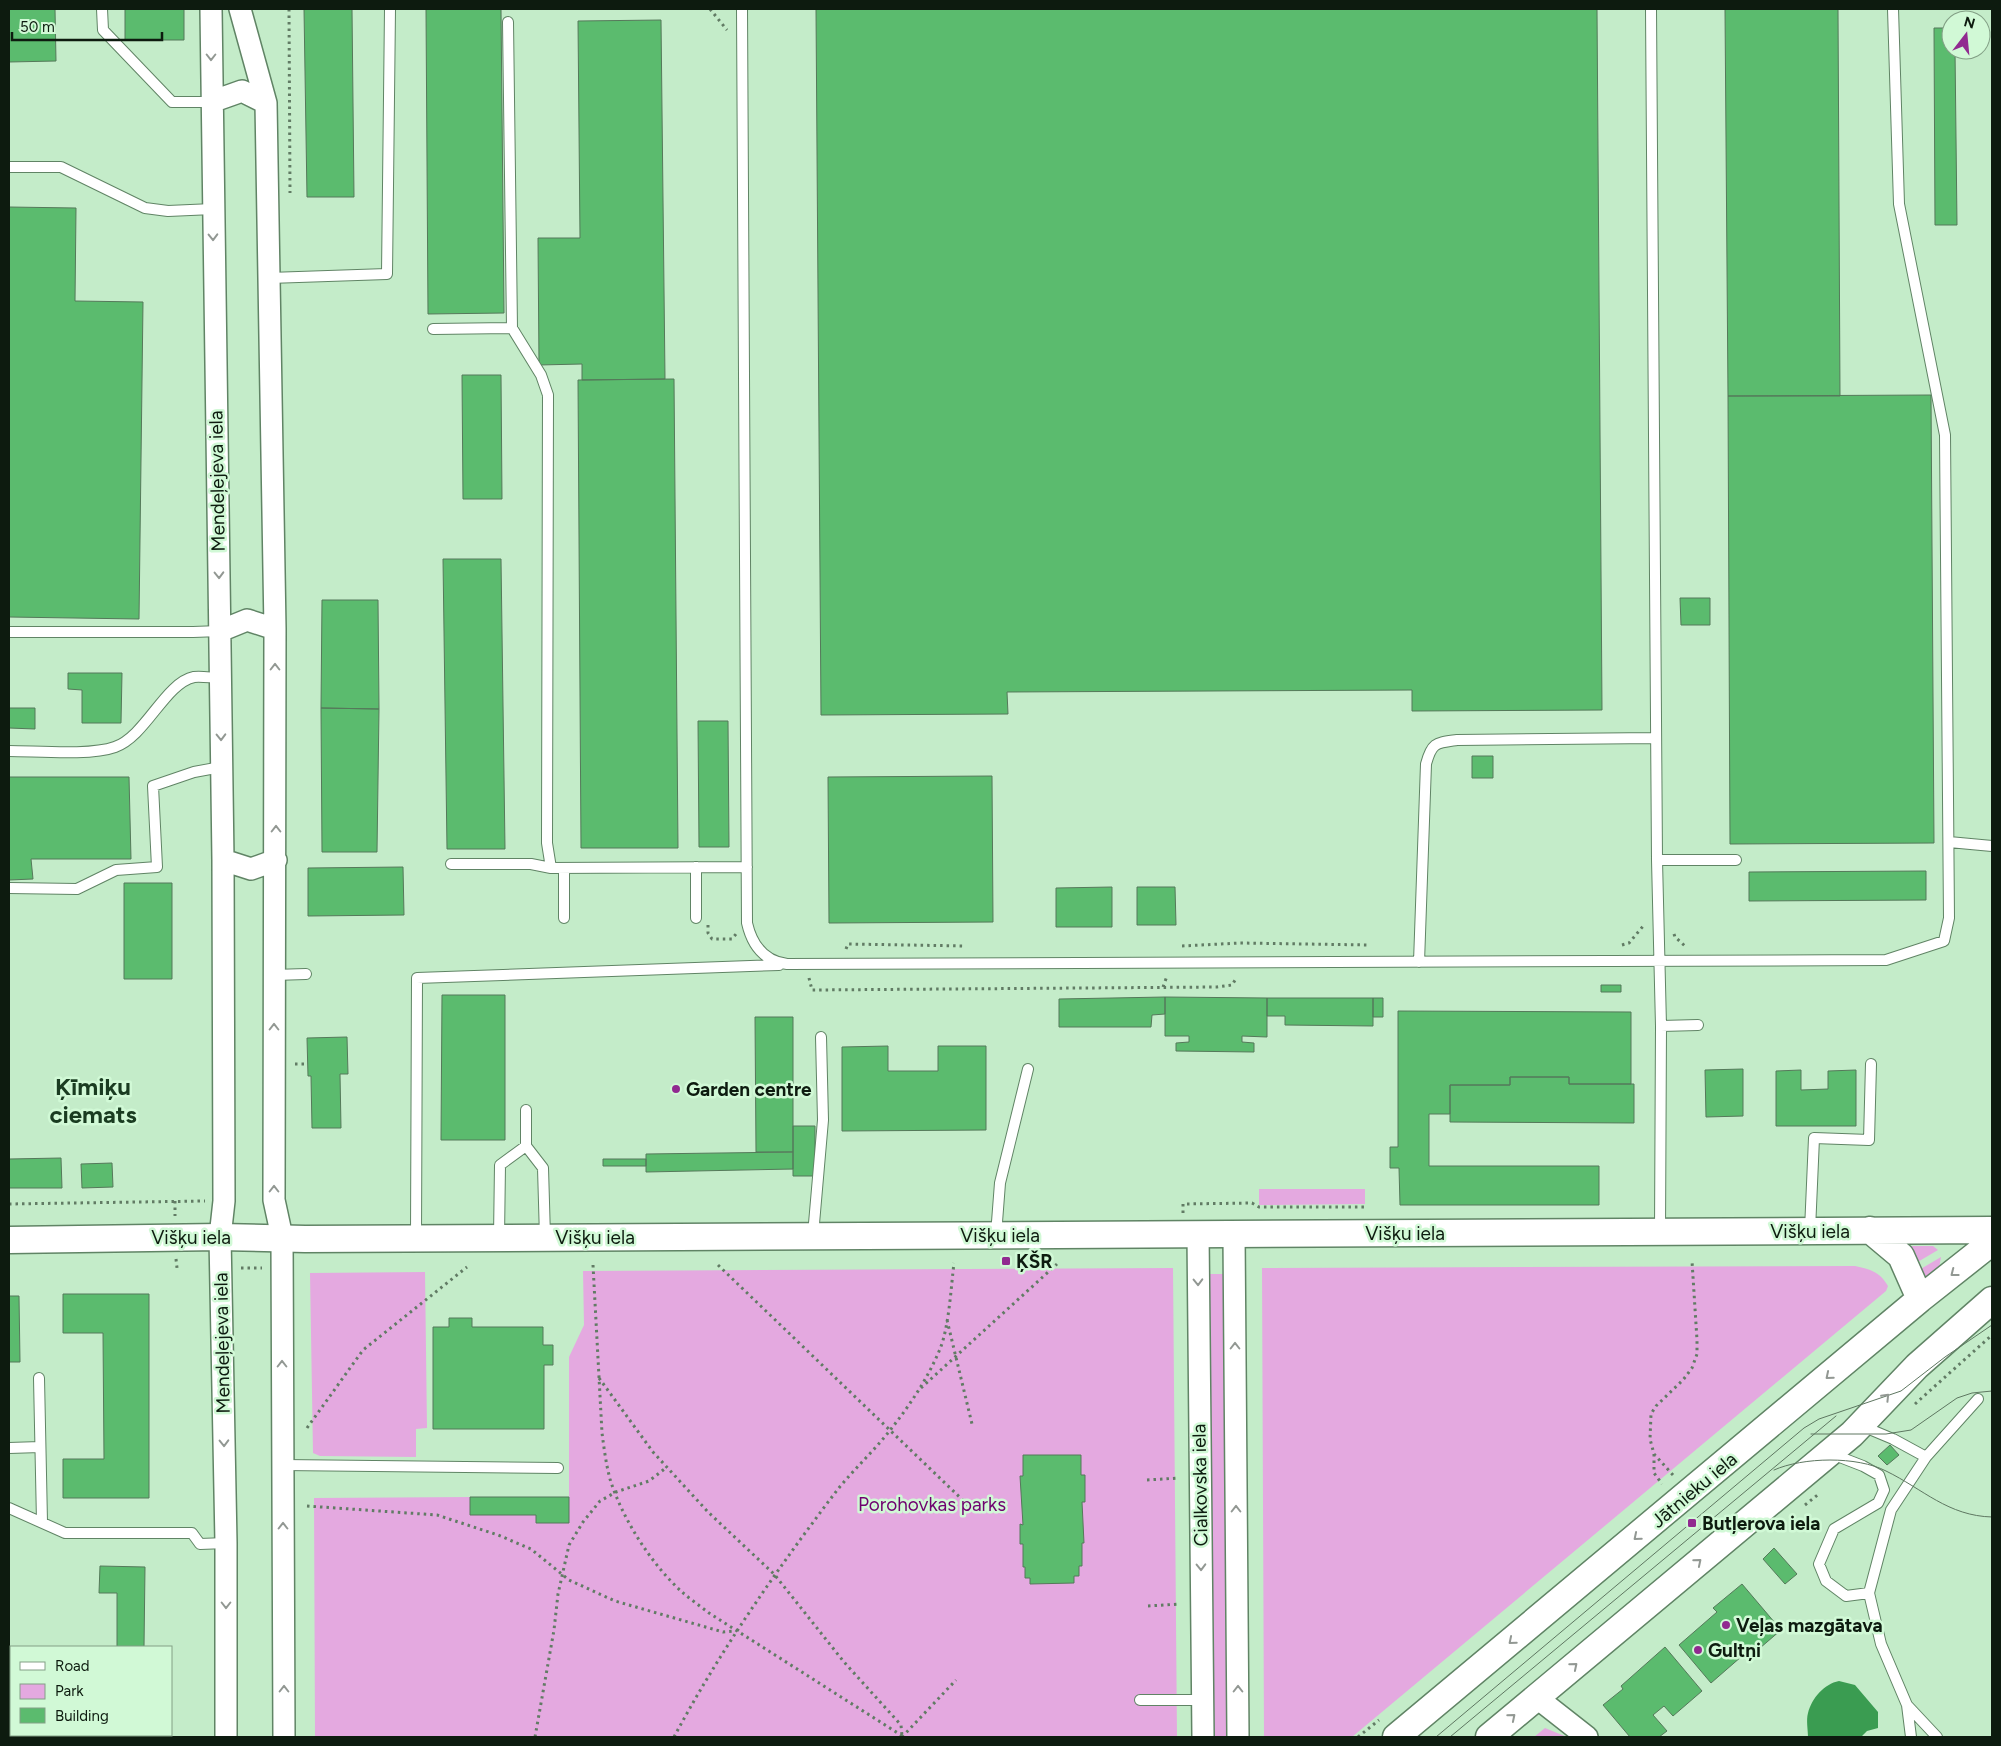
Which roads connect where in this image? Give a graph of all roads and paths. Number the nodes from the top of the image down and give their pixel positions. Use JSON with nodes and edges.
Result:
{"nodes":[{"id":1,"x":102,"y":9,"type":"edge"},
{"id":2,"x":211,"y":9,"type":"edge"},
{"id":3,"x":240,"y":9,"type":"edge"},
{"id":4,"x":390,"y":9,"type":"edge"},
{"id":5,"x":742,"y":9,"type":"edge"},
{"id":6,"x":1652,"y":9,"type":"edge"},
{"id":7,"x":1893,"y":9,"type":"edge"},
{"id":8,"x":508,"y":22,"type":"dead end"},
{"id":9,"x":211,"y":102,"type":"junction"},
{"id":10,"x":266,"y":103,"type":"junction"},
{"id":11,"x":9,"y":167,"type":"edge"},
{"id":12,"x":213,"y":209,"type":"junction"},
{"id":13,"x":269,"y":278,"type":"junction"},
{"id":14,"x":512,"y":328,"type":"junction"},
{"id":15,"x":433,"y":329,"type":"dead end"},
{"id":16,"x":275,"y":629,"type":"junction"},
{"id":17,"x":220,"y":630,"type":"junction"},
{"id":18,"x":9,"y":632,"type":"edge"},
{"id":19,"x":220,"y":678,"type":"junction"},
{"id":20,"x":1656,"y":738,"type":"junction"},
{"id":21,"x":9,"y":751,"type":"edge"},
{"id":22,"x":222,"y":767,"type":"junction"},
{"id":23,"x":1949,"y":842,"type":"junction"},
{"id":24,"x":1992,"y":846,"type":"edge"},
{"id":25,"x":223,"y":860,"type":"junction"},
{"id":26,"x":276,"y":860,"type":"junction"},
{"id":27,"x":1657,"y":860,"type":"junction"},
{"id":28,"x":1736,"y":860,"type":"dead end"},
{"id":29,"x":451,"y":864,"type":"dead end"},
{"id":30,"x":747,"y":867,"type":"junction"},
{"id":31,"x":551,"y":868,"type":"junction"},
{"id":32,"x":564,"y":868,"type":"junction"},
{"id":33,"x":696,"y":868,"type":"junction"},
{"id":34,"x":9,"y":888,"type":"edge"},
{"id":35,"x":564,"y":918,"type":"dead end"},
{"id":36,"x":696,"y":918,"type":"dead end"},
{"id":37,"x":1658,"y":922,"type":"junction"},
{"id":38,"x":708,"y":923,"type":"dead end"},
{"id":39,"x":736,"y":925,"type":"dead end"},
{"id":40,"x":734,"y":936,"type":"junction"},
{"id":41,"x":740,"y":943,"type":"dead end"},
{"id":42,"x":1380,"y":945,"type":"dead end"},
{"id":43,"x":1618,"y":945,"type":"dead end"},
{"id":44,"x":967,"y":946,"type":"dead end"},
{"id":45,"x":1176,"y":946,"type":"dead end"},
{"id":46,"x":1692,"y":960,"type":"junction"},
{"id":47,"x":1658,"y":961,"type":"junction"},
{"id":48,"x":1420,"y":962,"type":"junction"},
{"id":49,"x":787,"y":964,"type":"junction"},
{"id":50,"x":840,"y":964,"type":"junction"},
{"id":51,"x":1169,"y":972,"type":"dead end"},
{"id":52,"x":808,"y":973,"type":"dead end"},
{"id":53,"x":1231,"y":973,"type":"dead end"},
{"id":54,"x":306,"y":974,"type":"dead end"},
{"id":55,"x":274,"y":975,"type":"junction"},
{"id":56,"x":1163,"y":987,"type":"junction"},
{"id":57,"x":1698,"y":1025,"type":"dead end"},
{"id":58,"x":1661,"y":1026,"type":"junction"},
{"id":59,"x":821,"y":1037,"type":"dead end"},
{"id":60,"x":292,"y":1064,"type":"dead end"},
{"id":61,"x":304,"y":1064,"type":"dead end"},
{"id":62,"x":1871,"y":1064,"type":"dead end"},
{"id":63,"x":1028,"y":1069,"type":"dead end"},
{"id":64,"x":526,"y":1110,"type":"dead end"},
{"id":65,"x":526,"y":1146,"type":"junction"},
{"id":66,"x":211,"y":1201,"type":"dead end"},
{"id":67,"x":175,"y":1202,"type":"junction"},
{"id":68,"x":9,"y":1204,"type":"edge"},
{"id":69,"x":1183,"y":1204,"type":"dead end"},
{"id":70,"x":1366,"y":1207,"type":"dead end"},
{"id":71,"x":176,"y":1221,"type":"dead end"},
{"id":72,"x":1810,"y":1230,"type":"junction"},
{"id":73,"x":1870,"y":1230,"type":"junction"},
{"id":74,"x":1992,"y":1230,"type":"edge"},
{"id":75,"x":1660,"y":1232,"type":"junction"},
{"id":76,"x":1198,"y":1233,"type":"junction"},
{"id":77,"x":1234,"y":1234,"type":"junction"},
{"id":78,"x":996,"y":1235,"type":"junction"},
{"id":79,"x":813,"y":1236,"type":"junction"},
{"id":80,"x":220,"y":1237,"type":"junction"},
{"id":81,"x":282,"y":1237,"type":"junction"},
{"id":82,"x":498,"y":1237,"type":"junction"},
{"id":83,"x":545,"y":1237,"type":"junction"},
{"id":84,"x":416,"y":1238,"type":"junction"},
{"id":85,"x":9,"y":1240,"type":"edge"},
{"id":86,"x":1992,"y":1242,"type":"edge"},
{"id":87,"x":1692,"y":1261,"type":"dead end"},
{"id":88,"x":954,"y":1263,"type":"dead end"},
{"id":89,"x":1057,"y":1264,"type":"dead end"},
{"id":90,"x":593,"y":1265,"type":"dead end"},
{"id":91,"x":718,"y":1265,"type":"dead end"},
{"id":92,"x":467,"y":1267,"type":"dead end"},
{"id":93,"x":233,"y":1268,"type":"dead end"},
{"id":94,"x":269,"y":1268,"type":"dead end"},
{"id":95,"x":1920,"y":1299,"type":"junction"},
{"id":96,"x":1992,"y":1300,"type":"edge"},
{"id":97,"x":946,"y":1317,"type":"junction"},
{"id":98,"x":956,"y":1356,"type":"junction"},
{"id":99,"x":39,"y":1378,"type":"dead end"},
{"id":100,"x":599,"y":1378,"type":"junction"},
{"id":101,"x":919,"y":1390,"type":"junction"},
{"id":102,"x":1978,"y":1399,"type":"dead end"},
{"id":103,"x":972,"y":1424,"type":"dead end"},
{"id":104,"x":1860,"y":1425,"type":"junction"},
{"id":105,"x":307,"y":1428,"type":"dead end"},
{"id":106,"x":891,"y":1430,"type":"junction"},
{"id":107,"x":40,"y":1447,"type":"junction"},
{"id":108,"x":9,"y":1448,"type":"edge"},
{"id":109,"x":1829,"y":1453,"type":"junction"},
{"id":110,"x":1654,"y":1454,"type":"junction"},
{"id":111,"x":1926,"y":1457,"type":"junction"},
{"id":112,"x":283,"y":1465,"type":"junction"},
{"id":113,"x":667,"y":1467,"type":"junction"},
{"id":114,"x":558,"y":1468,"type":"dead end"},
{"id":115,"x":1673,"y":1475,"type":"dead end"},
{"id":116,"x":1179,"y":1478,"type":"dead end"},
{"id":117,"x":1147,"y":1480,"type":"dead end"},
{"id":118,"x":1662,"y":1484,"type":"dead end"},
{"id":119,"x":616,"y":1492,"type":"junction"},
{"id":120,"x":307,"y":1506,"type":"dead end"},
{"id":121,"x":9,"y":1508,"type":"edge"},
{"id":122,"x":971,"y":1508,"type":"dead end"},
{"id":123,"x":42,"y":1522,"type":"junction"},
{"id":124,"x":226,"y":1544,"type":"junction"},
{"id":125,"x":562,"y":1573,"type":"junction"},
{"id":126,"x":774,"y":1574,"type":"junction"},
{"id":127,"x":1868,"y":1593,"type":"junction"},
{"id":128,"x":1180,"y":1604,"type":"dead end"},
{"id":129,"x":1148,"y":1606,"type":"dead end"},
{"id":130,"x":736,"y":1631,"type":"junction"},
{"id":131,"x":956,"y":1680,"type":"dead end"},
{"id":132,"x":1536,"y":1697,"type":"junction"},
{"id":133,"x":1140,"y":1700,"type":"dead end"},
{"id":134,"x":1203,"y":1700,"type":"junction"},
{"id":135,"x":1907,"y":1705,"type":"junction"},
{"id":136,"x":226,"y":1737,"type":"edge"},
{"id":137,"x":284,"y":1737,"type":"edge"},
{"id":138,"x":534,"y":1737,"type":"edge"},
{"id":139,"x":674,"y":1737,"type":"edge"},
{"id":140,"x":903,"y":1737,"type":"edge"},
{"id":141,"x":1203,"y":1737,"type":"edge"},
{"id":142,"x":1238,"y":1737,"type":"edge"},
{"id":143,"x":1396,"y":1737,"type":"edge"},
{"id":144,"x":1489,"y":1737,"type":"edge"},
{"id":145,"x":1587,"y":1737,"type":"edge"},
{"id":146,"x":1911,"y":1737,"type":"edge"},
{"id":147,"x":1937,"y":1737,"type":"edge"}],
"edges":[{"from":1,"to":9,"type":"lane"},
{"from":2,"to":9,"type":"street","name":"Mendeļejeva iela","one_way":true},
{"from":3,"to":10,"type":"street"},
{"from":4,"to":13,"type":"lane"},
{"from":5,"to":30,"type":"lane"},
{"from":6,"to":20,"type":"lane"},
{"from":7,"to":23,"type":"lane"},
{"from":8,"to":14,"type":"lane"},
{"from":9,"to":10,"type":"street"},
{"from":9,"to":12,"type":"street","name":"Mendeļejeva iela"},
{"from":10,"to":13,"type":"street"},
{"from":11,"to":12,"type":"lane"},
{"from":12,"to":17,"type":"street","name":"Mendeļejeva iela","one_way":true},
{"from":13,"to":16,"type":"street"},
{"from":14,"to":15,"type":"lane"},
{"from":14,"to":31,"type":"lane"},
{"from":16,"to":17,"type":"street"},
{"from":26,"to":16,"type":"street","one_way":true},
{"from":17,"to":18,"type":"lane"},
{"from":17,"to":19,"type":"street","name":"Mendeļejeva iela"},
{"from":19,"to":21,"type":"lane"},
{"from":19,"to":22,"type":"street","name":"Mendeļejeva iela","one_way":true},
{"from":20,"to":27,"type":"lane"},
{"from":20,"to":48,"type":"lane"},
{"from":22,"to":25,"type":"street","name":"Mendeļejeva iela"},
{"from":22,"to":34,"type":"lane"},
{"from":23,"to":24,"type":"lane"},
{"from":23,"to":46,"type":"lane"},
{"from":25,"to":26,"type":"street"},
{"from":25,"to":80,"type":"street","name":"Mendeļejeva iela"},
{"from":26,"to":55,"type":"street"},
{"from":27,"to":28,"type":"lane"},
{"from":27,"to":37,"type":"lane"},
{"from":29,"to":31,"type":"lane"},
{"from":30,"to":33,"type":"lane"},
{"from":30,"to":49,"type":"lane"},
{"from":31,"to":32,"type":"lane"},
{"from":32,"to":33,"type":"lane"},
{"from":32,"to":35,"type":"lane"},
{"from":33,"to":36,"type":"lane"},
{"from":37,"to":43,"type":"path"},
{"from":37,"to":46,"type":"path"},
{"from":37,"to":47,"type":"lane"},
{"from":38,"to":40,"type":"path"},
{"from":39,"to":40,"type":"path"},
{"from":40,"to":41,"type":"path"},
{"from":42,"to":45,"type":"path"},
{"from":44,"to":50,"type":"path"},
{"from":46,"to":47,"type":"lane"},
{"from":47,"to":48,"type":"lane"},
{"from":47,"to":58,"type":"lane"},
{"from":48,"to":50,"type":"lane"},
{"from":49,"to":50,"type":"lane"},
{"from":49,"to":84,"type":"lane"},
{"from":51,"to":56,"type":"path"},
{"from":52,"to":56,"type":"path"},
{"from":53,"to":56,"type":"path"},
{"from":54,"to":55,"type":"lane"},
{"from":81,"to":55,"type":"street","one_way":true},
{"from":57,"to":58,"type":"lane"},
{"from":58,"to":75,"type":"lane"},
{"from":59,"to":79,"type":"lane"},
{"from":60,"to":61,"type":"path"},
{"from":62,"to":72,"type":"lane"},
{"from":63,"to":78,"type":"lane"},
{"from":64,"to":65,"type":"lane"},
{"from":65,"to":82,"type":"lane"},
{"from":65,"to":83,"type":"lane"},
{"from":66,"to":67,"type":"path"},
{"from":67,"to":68,"type":"path"},
{"from":67,"to":71,"type":"path"},
{"from":69,"to":70,"type":"path"},
{"from":72,"to":73,"type":"street","name":"Višķu iela"},
{"from":72,"to":75,"type":"street","name":"Višķu iela"},
{"from":73,"to":74,"type":"street","name":"Višķu iela"},
{"from":73,"to":95,"type":"street"},
{"from":75,"to":77,"type":"street","name":"Višķu iela"},
{"from":76,"to":77,"type":"street","name":"Višķu iela"},
{"from":76,"to":78,"type":"street","name":"Višķu iela"},
{"from":76,"to":134,"type":"street","name":"Cialkovska iela","one_way":true},
{"from":142,"to":77,"type":"street","name":"Cialkovska iela","one_way":true},
{"from":78,"to":79,"type":"street","name":"Višķu iela"},
{"from":79,"to":83,"type":"street","name":"Višķu iela"},
{"from":80,"to":81,"type":"street","name":"Višķu iela"},
{"from":80,"to":85,"type":"street","name":"Višķu iela"},
{"from":80,"to":124,"type":"street","name":"Mendeļejeva iela","one_way":true},
{"from":81,"to":84,"type":"street","name":"Višķu iela"},
{"from":112,"to":81,"type":"street","one_way":true},
{"from":82,"to":83,"type":"street","name":"Višķu iela"},
{"from":82,"to":84,"type":"street","name":"Višķu iela"},
{"from":86,"to":95,"type":"street","name":"Jātnieku iela","one_way":true},
{"from":87,"to":110,"type":"path"},
{"from":88,"to":97,"type":"path"},
{"from":89,"to":98,"type":"path"},
{"from":90,"to":100,"type":"path"},
{"from":91,"to":106,"type":"path"},
{"from":92,"to":105,"type":"path"},
{"from":93,"to":94,"type":"path"},
{"from":95,"to":143,"type":"street","name":"Jātnieku iela","one_way":true},
{"from":104,"to":96,"type":"street","one_way":true},
{"from":97,"to":98,"type":"path"},
{"from":97,"to":101,"type":"path"},
{"from":98,"to":101,"type":"path"},
{"from":98,"to":103,"type":"path"},
{"from":99,"to":107,"type":"lane"},
{"from":100,"to":113,"type":"path"},
{"from":100,"to":119,"type":"path"},
{"from":101,"to":106,"type":"path"},
{"from":102,"to":111,"type":"lane"},
{"from":104,"to":109,"type":"street"},
{"from":104,"to":111,"type":"lane"},
{"from":106,"to":122,"type":"path"},
{"from":106,"to":126,"type":"path"},
{"from":107,"to":108,"type":"lane"},
{"from":107,"to":123,"type":"lane"},
{"from":109,"to":127,"type":"lane"},
{"from":132,"to":109,"type":"street","one_way":true},
{"from":110,"to":115,"type":"path"},
{"from":110,"to":118,"type":"path"},
{"from":111,"to":127,"type":"lane"},
{"from":112,"to":114,"type":"lane"},
{"from":137,"to":112,"type":"street","one_way":true},
{"from":113,"to":119,"type":"path"},
{"from":113,"to":126,"type":"path"},
{"from":116,"to":117,"type":"path"},
{"from":119,"to":125,"type":"path"},
{"from":119,"to":130,"type":"path"},
{"from":120,"to":125,"type":"path"},
{"from":121,"to":123,"type":"lane"},
{"from":123,"to":124,"type":"lane"},
{"from":124,"to":136,"type":"street","name":"Mendeļejeva iela","one_way":true},
{"from":125,"to":130,"type":"path"},
{"from":125,"to":138,"type":"path"},
{"from":126,"to":130,"type":"path"},
{"from":126,"to":140,"type":"path"},
{"from":127,"to":135,"type":"lane"},
{"from":128,"to":129,"type":"path"},
{"from":130,"to":139,"type":"path"},
{"from":130,"to":140,"type":"path"},
{"from":131,"to":140,"type":"path"},
{"from":144,"to":132,"type":"street","one_way":true},
{"from":132,"to":145,"type":"street"},
{"from":133,"to":134,"type":"lane"},
{"from":134,"to":141,"type":"street","name":"Cialkovska iela"},
{"from":135,"to":146,"type":"lane"},
{"from":135,"to":147,"type":"lane"}]}
